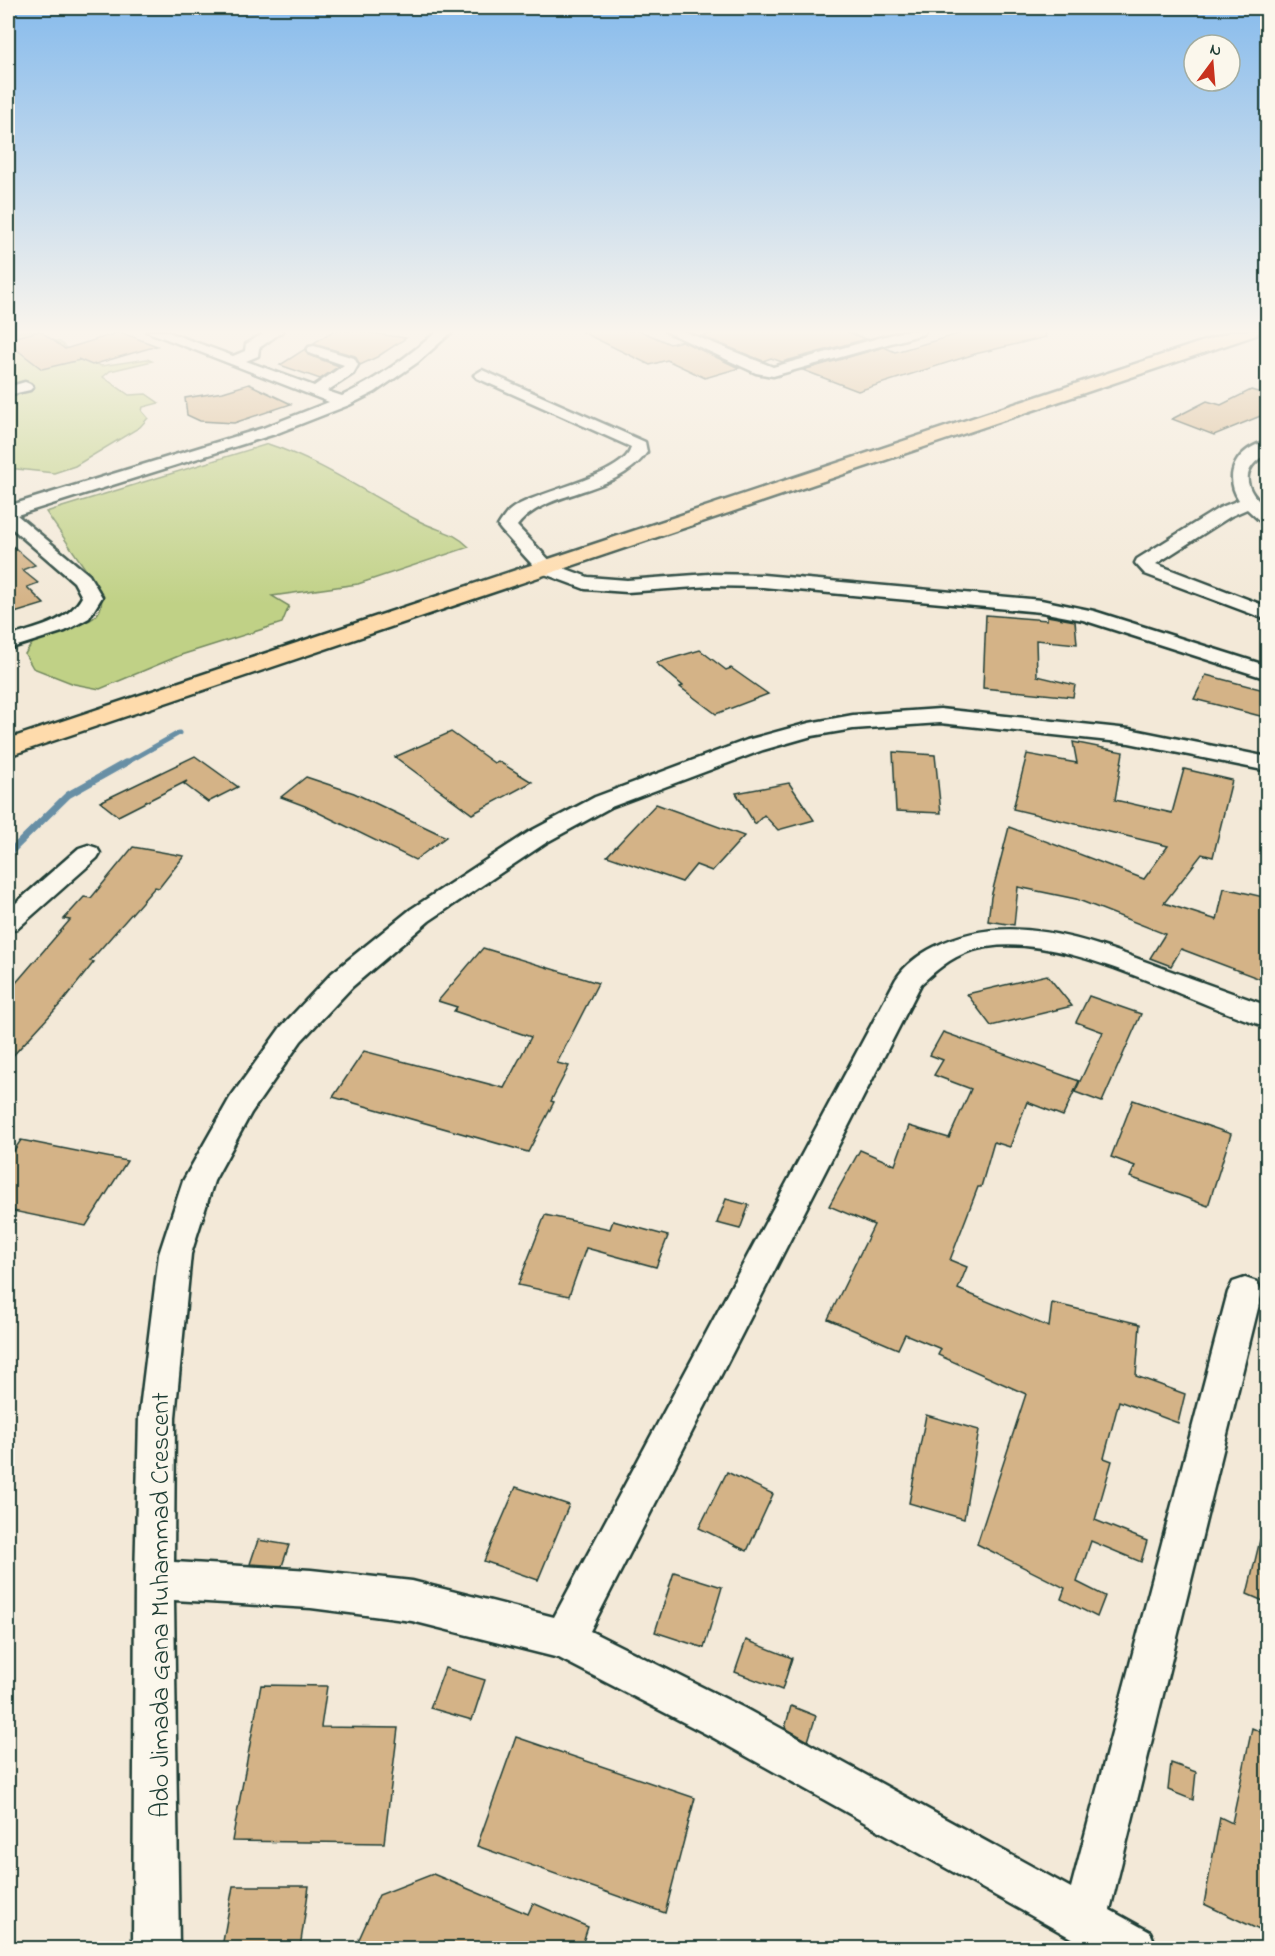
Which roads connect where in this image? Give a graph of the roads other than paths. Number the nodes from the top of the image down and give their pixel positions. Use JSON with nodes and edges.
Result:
{"nodes":[{"id":1,"x":291,"y":422,"type":"edge"},
{"id":2,"x":588,"y":422,"type":"edge"},
{"id":3,"x":979,"y":422,"type":"edge"},
{"id":4,"x":1268,"y":446,"type":"edge"},
{"id":5,"x":1248,"y":502,"type":"junction"},
{"id":6,"x":8,"y":514,"type":"edge"},
{"id":7,"x":1268,"y":519,"type":"edge"},
{"id":8,"x":546,"y":568,"type":"junction"},
{"id":9,"x":1268,"y":614,"type":"edge"},
{"id":10,"x":8,"y":643,"type":"edge"},
{"id":11,"x":1268,"y":673,"type":"edge"},
{"id":12,"x":8,"y":748,"type":"edge"},
{"id":13,"x":1268,"y":764,"type":"edge"},
{"id":14,"x":88,"y":853,"type":"dead end"},
{"id":15,"x":8,"y":922,"type":"edge"},
{"id":16,"x":1268,"y":1017,"type":"edge"},
{"id":17,"x":1245,"y":1292,"type":"dead end"},
{"id":18,"x":154,"y":1580,"type":"junction"},
{"id":19,"x":564,"y":1639,"type":"junction"},
{"id":20,"x":1085,"y":1920,"type":"junction"},
{"id":21,"x":156,"y":1948,"type":"edge"},
{"id":22,"x":1134,"y":1948,"type":"edge"}],
"edges":[{"from":1,"to":6,"type":"street"},
{"from":2,"to":8,"type":"street"},
{"from":3,"to":8,"type":"main road"},
{"from":4,"to":5,"type":"street"},
{"from":5,"to":7,"type":"street"},
{"from":5,"to":9,"type":"street"},
{"from":6,"to":10,"type":"street"},
{"from":8,"to":11,"type":"street"},
{"from":8,"to":12,"type":"main road"},
{"from":13,"to":18,"type":"street","name":"Ado Jimada Gana Muhammad Crescent"},
{"from":14,"to":15,"type":"street"},
{"from":16,"to":19,"type":"street"},
{"from":17,"to":20,"type":"street"},
{"from":18,"to":19,"type":"street"},
{"from":18,"to":21,"type":"street","name":"Ado Jimada Gana Muhammad Crescent"},
{"from":19,"to":20,"type":"street"},
{"from":20,"to":22,"type":"street"}]}
